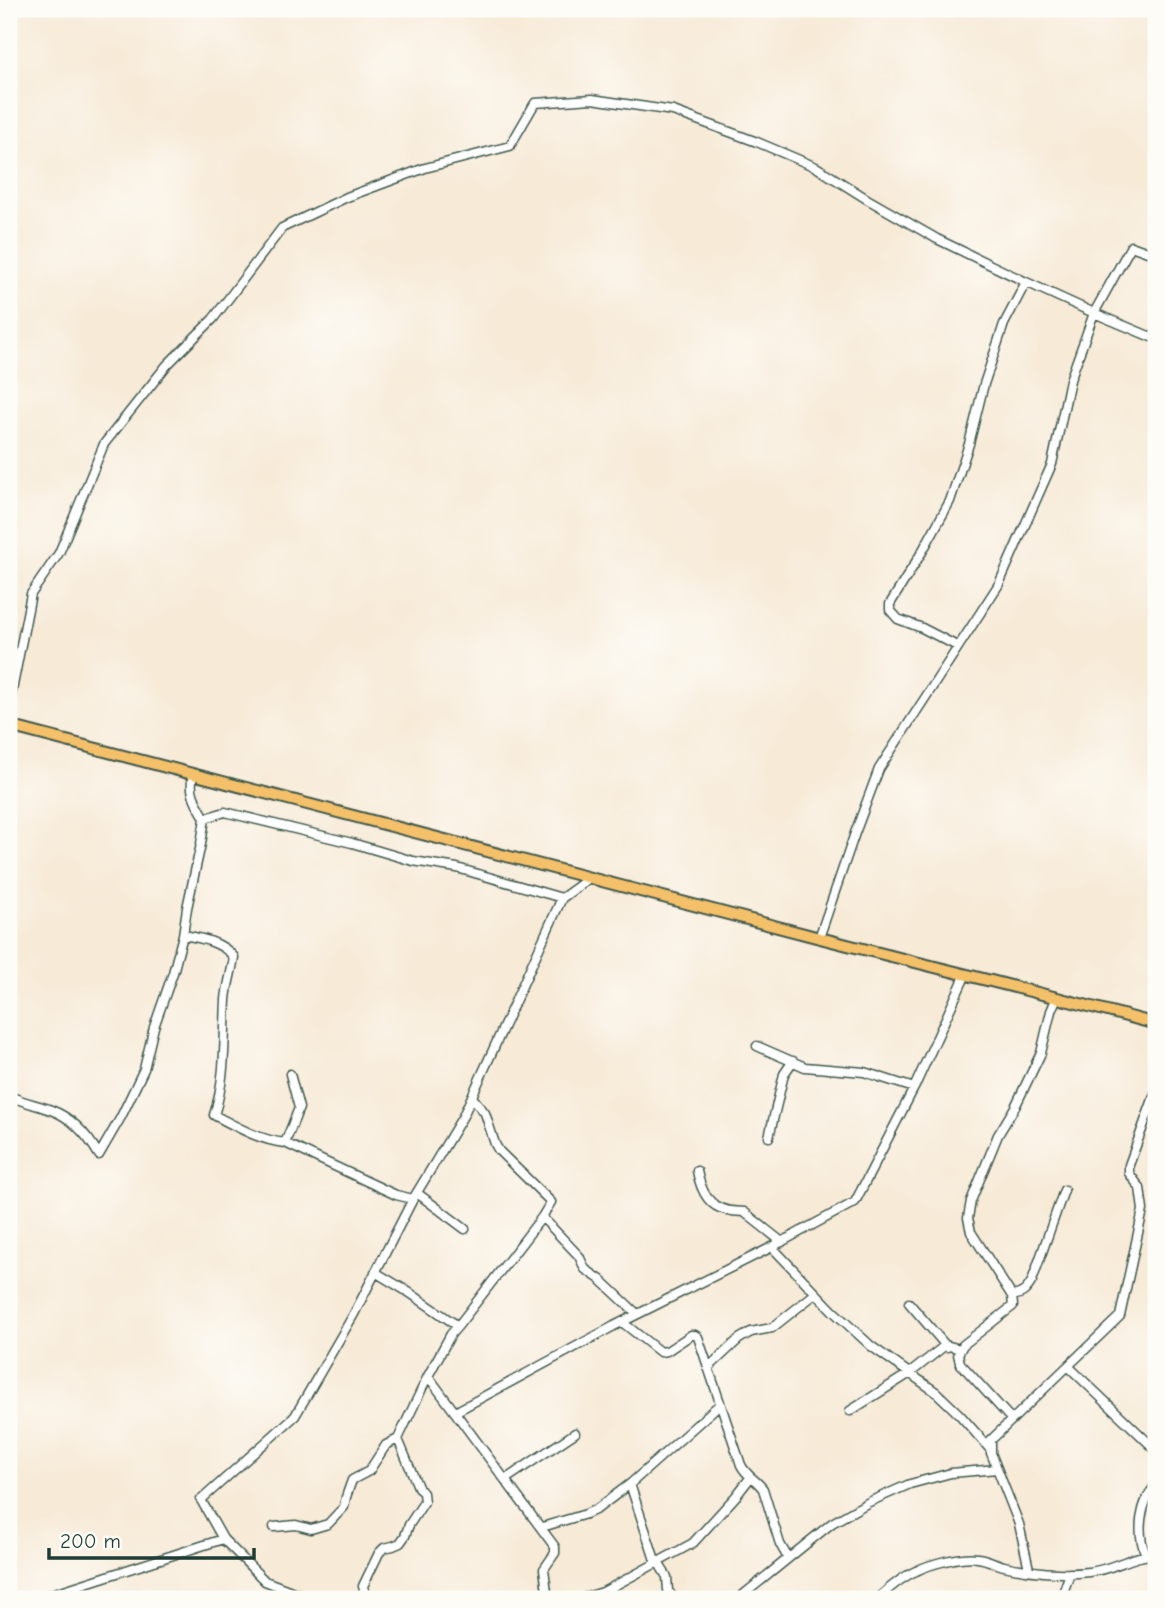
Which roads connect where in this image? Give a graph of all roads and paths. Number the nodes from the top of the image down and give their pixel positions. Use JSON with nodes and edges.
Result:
{"nodes":[{"id":1,"x":1156,"y":255,"type":"edge"},
{"id":2,"x":1026,"y":282,"type":"junction"},
{"id":3,"x":1094,"y":313,"type":"junction"},
{"id":4,"x":1156,"y":339,"type":"edge"},
{"id":5,"x":957,"y":646,"type":"junction"},
{"id":6,"x":9,"y":706,"type":"edge"},
{"id":7,"x":9,"y":726,"type":"edge"},
{"id":8,"x":193,"y":776,"type":"junction"},
{"id":9,"x":205,"y":818,"type":"junction"},
{"id":10,"x":588,"y":878,"type":"junction"},
{"id":11,"x":562,"y":898,"type":"junction"},
{"id":12,"x":183,"y":935,"type":"junction"},
{"id":13,"x":819,"y":938,"type":"junction"},
{"id":14,"x":966,"y":974,"type":"junction"},
{"id":15,"x":1057,"y":997,"type":"junction"},
{"id":16,"x":1156,"y":1024,"type":"edge"},
{"id":17,"x":757,"y":1046,"type":"dead end"},
{"id":18,"x":793,"y":1061,"type":"junction"},
{"id":19,"x":290,"y":1074,"type":"dead end"},
{"id":20,"x":914,"y":1088,"type":"junction"},
{"id":21,"x":1156,"y":1091,"type":"edge"},
{"id":22,"x":9,"y":1096,"type":"edge"},
{"id":23,"x":472,"y":1097,"type":"junction"},
{"id":24,"x":769,"y":1137,"type":"dead end"},
{"id":25,"x":285,"y":1143,"type":"junction"},
{"id":26,"x":697,"y":1171,"type":"dead end"},
{"id":27,"x":1064,"y":1190,"type":"dead end"},
{"id":28,"x":415,"y":1196,"type":"junction"},
{"id":29,"x":542,"y":1217,"type":"junction"},
{"id":30,"x":465,"y":1229,"type":"dead end"},
{"id":31,"x":782,"y":1242,"type":"junction"},
{"id":32,"x":772,"y":1247,"type":"junction"},
{"id":33,"x":375,"y":1272,"type":"junction"},
{"id":34,"x":816,"y":1293,"type":"junction"},
{"id":35,"x":1012,"y":1296,"type":"junction"},
{"id":36,"x":909,"y":1303,"type":"dead end"},
{"id":37,"x":637,"y":1314,"type":"junction"},
{"id":38,"x":622,"y":1322,"type":"junction"},
{"id":39,"x":458,"y":1326,"type":"junction"},
{"id":40,"x":947,"y":1347,"type":"junction"},
{"id":41,"x":960,"y":1349,"type":"junction"},
{"id":42,"x":1068,"y":1366,"type":"junction"},
{"id":43,"x":708,"y":1368,"type":"junction"},
{"id":44,"x":910,"y":1373,"type":"junction"},
{"id":45,"x":428,"y":1376,"type":"junction"},
{"id":46,"x":720,"y":1404,"type":"junction"},
{"id":47,"x":850,"y":1411,"type":"dead end"},
{"id":48,"x":455,"y":1412,"type":"junction"},
{"id":49,"x":1012,"y":1420,"type":"junction"},
{"id":50,"x":575,"y":1433,"type":"dead end"},
{"id":51,"x":398,"y":1439,"type":"junction"},
{"id":52,"x":990,"y":1449,"type":"junction"},
{"id":53,"x":1156,"y":1450,"type":"edge"},
{"id":54,"x":997,"y":1469,"type":"junction"},
{"id":55,"x":750,"y":1478,"type":"junction"},
{"id":56,"x":506,"y":1479,"type":"junction"},
{"id":57,"x":630,"y":1484,"type":"junction"},
{"id":58,"x":1156,"y":1485,"type":"edge"},
{"id":59,"x":274,"y":1527,"type":"dead end"},
{"id":60,"x":542,"y":1527,"type":"junction"},
{"id":61,"x":223,"y":1539,"type":"junction"},
{"id":62,"x":1146,"y":1555,"type":"junction"},
{"id":63,"x":1156,"y":1555,"type":"edge"},
{"id":64,"x":788,"y":1558,"type":"junction"},
{"id":65,"x":657,"y":1562,"type":"junction"},
{"id":66,"x":1029,"y":1569,"type":"junction"},
{"id":67,"x":1070,"y":1573,"type":"junction"},
{"id":68,"x":36,"y":1599,"type":"edge"},
{"id":69,"x":313,"y":1599,"type":"edge"},
{"id":70,"x":366,"y":1599,"type":"edge"},
{"id":71,"x":548,"y":1599,"type":"edge"},
{"id":72,"x":580,"y":1599,"type":"edge"},
{"id":73,"x":676,"y":1599,"type":"edge"},
{"id":74,"x":738,"y":1599,"type":"edge"},
{"id":75,"x":877,"y":1599,"type":"edge"},
{"id":76,"x":1061,"y":1599,"type":"edge"}],
"edges":[{"from":1,"to":3,"type":"street"},
{"from":2,"to":3,"type":"street"},
{"from":2,"to":5,"type":"street"},
{"from":2,"to":6,"type":"street"},
{"from":3,"to":4,"type":"street"},
{"from":3,"to":5,"type":"street"},
{"from":5,"to":13,"type":"street"},
{"from":7,"to":8,"type":"main road"},
{"from":8,"to":9,"type":"street"},
{"from":8,"to":10,"type":"main road"},
{"from":9,"to":11,"type":"street"},
{"from":9,"to":12,"type":"street"},
{"from":10,"to":11,"type":"street"},
{"from":10,"to":13,"type":"main road"},
{"from":11,"to":23,"type":"street"},
{"from":12,"to":22,"type":"street"},
{"from":12,"to":25,"type":"street"},
{"from":13,"to":14,"type":"main road"},
{"from":14,"to":15,"type":"main road"},
{"from":14,"to":20,"type":"street"},
{"from":15,"to":16,"type":"main road"},
{"from":15,"to":35,"type":"street"},
{"from":17,"to":18,"type":"street"},
{"from":18,"to":20,"type":"street"},
{"from":18,"to":24,"type":"street"},
{"from":19,"to":25,"type":"street"},
{"from":20,"to":31,"type":"street"},
{"from":21,"to":42,"type":"street"},
{"from":23,"to":28,"type":"street"},
{"from":23,"to":29,"type":"street"},
{"from":25,"to":28,"type":"street"},
{"from":26,"to":31,"type":"street"},
{"from":27,"to":35,"type":"street"},
{"from":28,"to":30,"type":"street"},
{"from":28,"to":33,"type":"street"},
{"from":29,"to":37,"type":"street"},
{"from":29,"to":39,"type":"street"},
{"from":31,"to":32,"type":"street"},
{"from":32,"to":34,"type":"street"},
{"from":32,"to":37,"type":"street"},
{"from":33,"to":39,"type":"street"},
{"from":33,"to":61,"type":"street"},
{"from":34,"to":43,"type":"street"},
{"from":34,"to":44,"type":"street"},
{"from":35,"to":41,"type":"street"},
{"from":36,"to":40,"type":"street"},
{"from":37,"to":38,"type":"street"},
{"from":38,"to":43,"type":"street"},
{"from":38,"to":48,"type":"street"},
{"from":39,"to":45,"type":"street"},
{"from":40,"to":41,"type":"street"},
{"from":40,"to":44,"type":"street"},
{"from":41,"to":49,"type":"street"},
{"from":42,"to":49,"type":"street"},
{"from":42,"to":53,"type":"street"},
{"from":43,"to":46,"type":"street"},
{"from":44,"to":47,"type":"street"},
{"from":44,"to":52,"type":"street"},
{"from":45,"to":48,"type":"street"},
{"from":45,"to":51,"type":"street"},
{"from":46,"to":55,"type":"street"},
{"from":46,"to":57,"type":"street"},
{"from":48,"to":56,"type":"street"},
{"from":49,"to":52,"type":"street"},
{"from":50,"to":56,"type":"street"},
{"from":51,"to":59,"type":"street"},
{"from":51,"to":70,"type":"street"},
{"from":52,"to":54,"type":"street"},
{"from":54,"to":64,"type":"street"},
{"from":54,"to":66,"type":"street"},
{"from":55,"to":64,"type":"street"},
{"from":55,"to":65,"type":"street"},
{"from":56,"to":60,"type":"street"},
{"from":57,"to":60,"type":"street"},
{"from":57,"to":65,"type":"street"},
{"from":58,"to":62,"type":"street"},
{"from":60,"to":71,"type":"street"},
{"from":61,"to":68,"type":"street"},
{"from":61,"to":69,"type":"street"},
{"from":62,"to":63,"type":"street"},
{"from":62,"to":67,"type":"street"},
{"from":64,"to":74,"type":"street"},
{"from":65,"to":72,"type":"street"},
{"from":65,"to":73,"type":"street"},
{"from":66,"to":67,"type":"street"},
{"from":66,"to":75,"type":"street"},
{"from":67,"to":76,"type":"street"}]}
